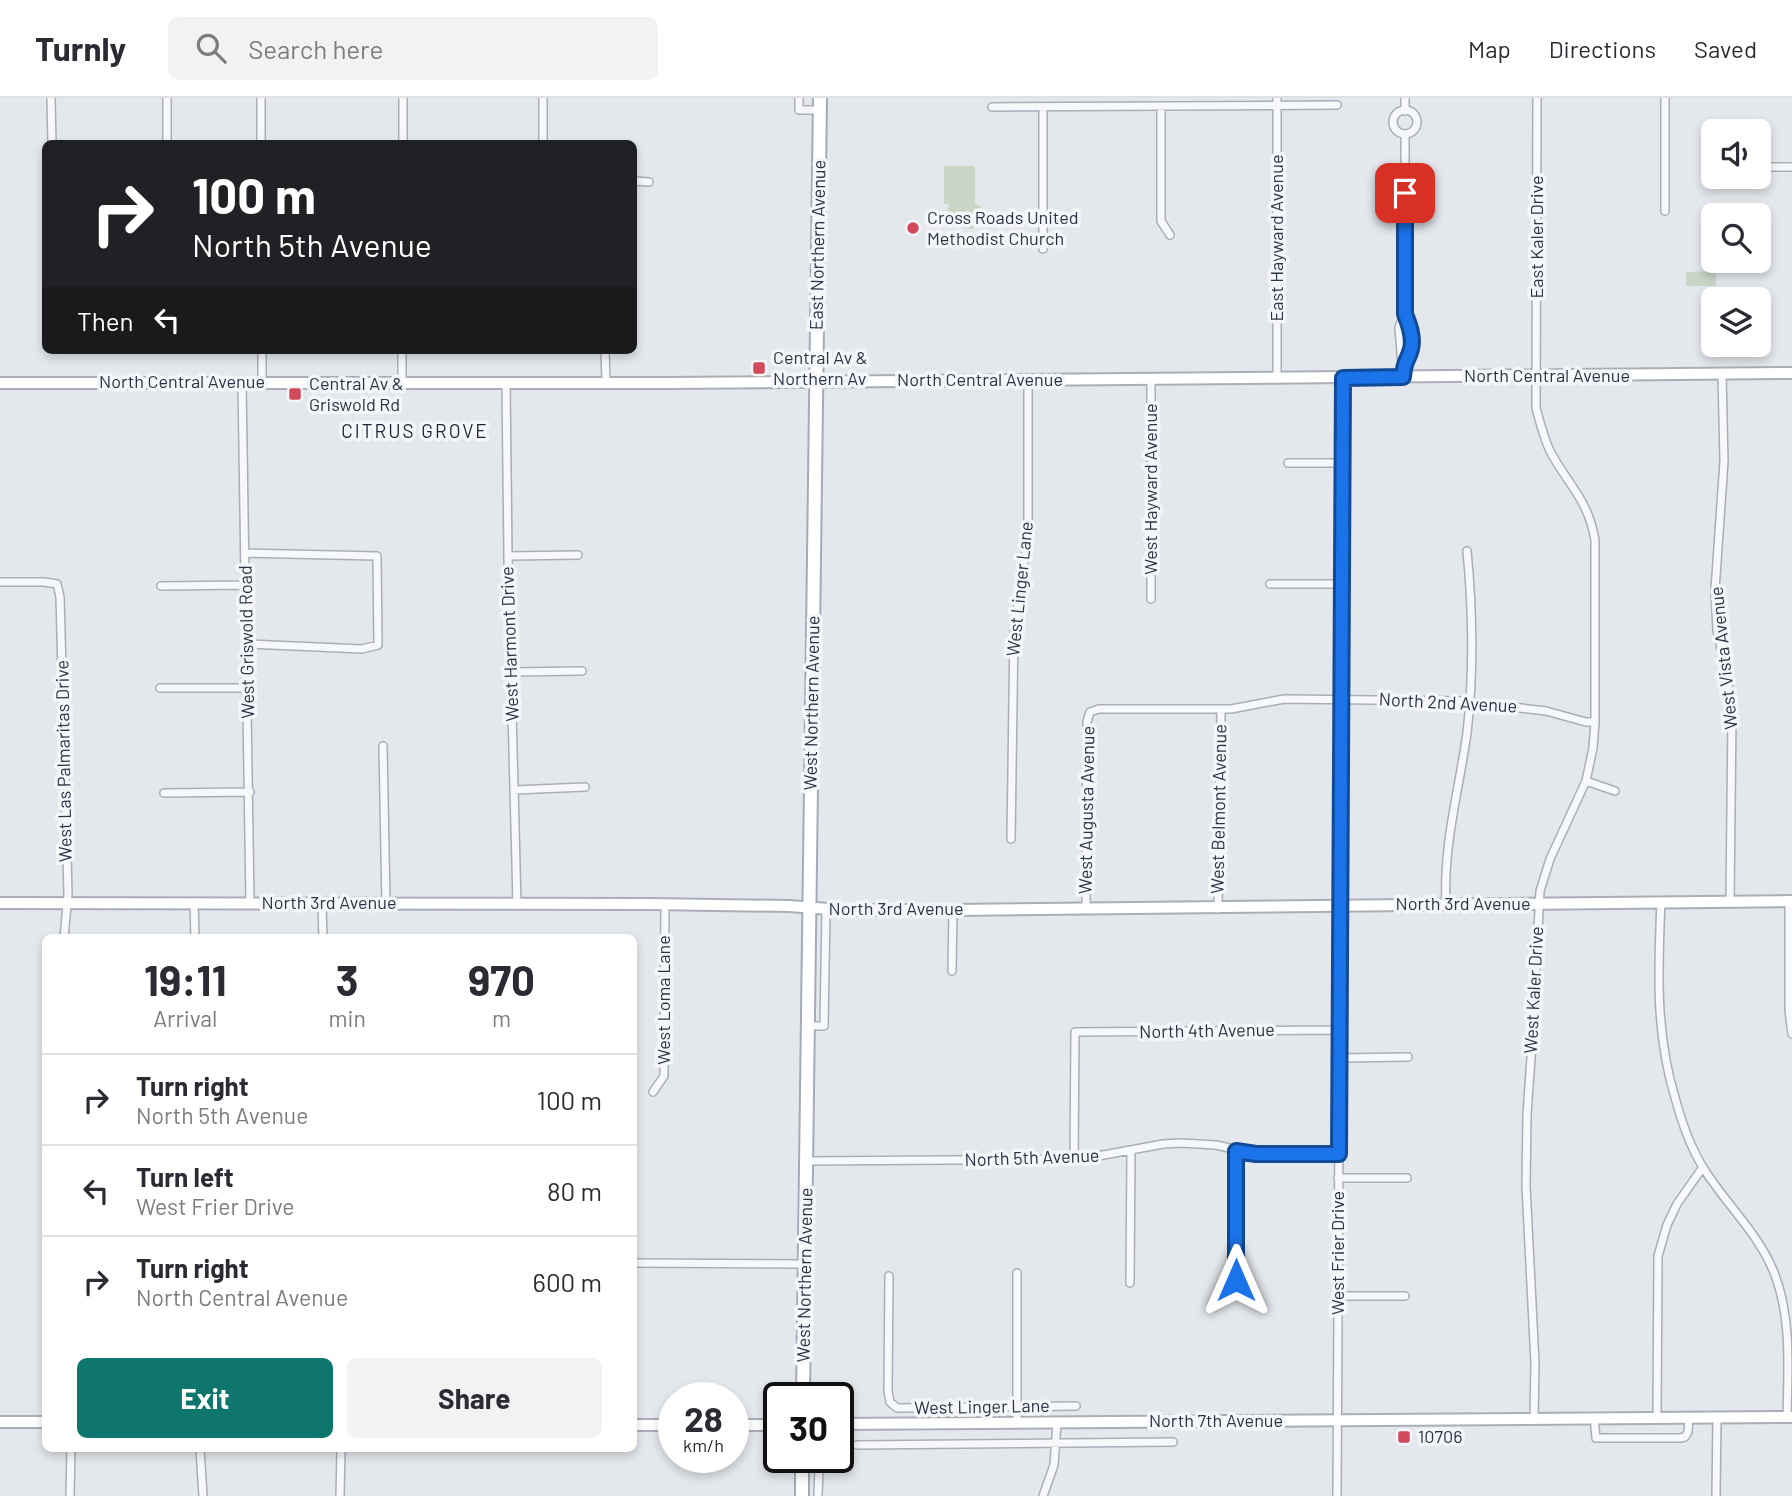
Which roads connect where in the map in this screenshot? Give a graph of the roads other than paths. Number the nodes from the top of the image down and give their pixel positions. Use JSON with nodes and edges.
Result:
{"nodes":[{"id":1,"x":51,"y":98,"type":"edge"},
{"id":2,"x":167,"y":98,"type":"edge"},
{"id":3,"x":261,"y":98,"type":"edge"},
{"id":4,"x":403,"y":98,"type":"edge"},
{"id":5,"x":543,"y":98,"type":"edge"},
{"id":6,"x":799,"y":98,"type":"edge"},
{"id":7,"x":1405,"y":98,"type":"edge"},
{"id":8,"x":1537,"y":98,"type":"edge"},
{"id":9,"x":1665,"y":98,"type":"edge"},
{"id":10,"x":1153,"y":102,"type":"edge"},
{"id":11,"x":1277,"y":102,"type":"edge"},
{"id":12,"x":820,"y":104,"type":"edge"},
{"id":13,"x":1337,"y":105,"type":"dead end"},
{"id":14,"x":992,"y":107,"type":"dead end"},
{"id":15,"x":1043,"y":107,"type":"junction"},
{"id":16,"x":1161,"y":107,"type":"junction"},
{"id":17,"x":1405,"y":111,"type":"junction"},
{"id":18,"x":1405,"y":134,"type":"junction"},
{"id":19,"x":52,"y":140,"type":"edge"},
{"id":20,"x":167,"y":140,"type":"edge"},
{"id":21,"x":261,"y":140,"type":"edge"},
{"id":22,"x":403,"y":140,"type":"edge"},
{"id":23,"x":543,"y":140,"type":"edge"},
{"id":24,"x":1771,"y":167,"type":"edge"},
{"id":25,"x":1792,"y":167,"type":"edge"},
{"id":26,"x":637,"y":181,"type":"edge"},
{"id":27,"x":649,"y":182,"type":"dead end"},
{"id":28,"x":1665,"y":211,"type":"dead end"},
{"id":29,"x":1170,"y":235,"type":"dead end"},
{"id":30,"x":1043,"y":249,"type":"dead end"},
{"id":31,"x":262,"y":354,"type":"edge"},
{"id":32,"x":402,"y":354,"type":"edge"},
{"id":33,"x":605,"y":354,"type":"edge"},
{"id":34,"x":1792,"y":373,"type":"edge"},
{"id":35,"x":1722,"y":374,"type":"junction"},
{"id":36,"x":1536,"y":376,"type":"junction"},
{"id":37,"x":1403,"y":377,"type":"junction"},
{"id":38,"x":1343,"y":378,"type":"junction"},
{"id":39,"x":1151,"y":379,"type":"junction"},
{"id":40,"x":1277,"y":379,"type":"junction"},
{"id":41,"x":816,"y":381,"type":"junction"},
{"id":42,"x":1028,"y":381,"type":"junction"},
{"id":43,"x":242,"y":382,"type":"junction"},
{"id":44,"x":262,"y":382,"type":"junction"},
{"id":45,"x":402,"y":382,"type":"junction"},
{"id":46,"x":0,"y":383,"type":"edge"},
{"id":47,"x":506,"y":383,"type":"junction"},
{"id":48,"x":606,"y":383,"type":"junction"},
{"id":49,"x":1288,"y":463,"type":"dead end"},
{"id":50,"x":1342,"y":463,"type":"junction"},
{"id":51,"x":1467,"y":551,"type":"dead end"},
{"id":52,"x":245,"y":553,"type":"junction"},
{"id":53,"x":578,"y":555,"type":"dead end"},
{"id":54,"x":508,"y":556,"type":"junction"},
{"id":55,"x":0,"y":582,"type":"edge"},
{"id":56,"x":246,"y":584,"type":"junction"},
{"id":57,"x":1270,"y":584,"type":"dead end"},
{"id":58,"x":1342,"y":584,"type":"junction"},
{"id":59,"x":161,"y":586,"type":"dead end"},
{"id":60,"x":1150,"y":599,"type":"dead end"},
{"id":61,"x":247,"y":644,"type":"junction"},
{"id":62,"x":582,"y":671,"type":"dead end"},
{"id":63,"x":512,"y":673,"type":"junction"},
{"id":64,"x":160,"y":688,"type":"dead end"},
{"id":65,"x":248,"y":688,"type":"junction"},
{"id":66,"x":1341,"y":698,"type":"junction"},
{"id":67,"x":1470,"y":701,"type":"junction"},
{"id":68,"x":1221,"y":709,"type":"junction"},
{"id":69,"x":1090,"y":712,"type":"joint"},
{"id":70,"x":1595,"y":722,"type":"junction"},
{"id":71,"x":383,"y":746,"type":"dead end"},
{"id":72,"x":1586,"y":781,"type":"junction"},
{"id":73,"x":585,"y":787,"type":"dead end"},
{"id":74,"x":514,"y":790,"type":"junction"},
{"id":75,"x":1615,"y":791,"type":"dead end"},
{"id":76,"x":250,"y":792,"type":"junction"},
{"id":77,"x":164,"y":793,"type":"dead end"},
{"id":78,"x":1011,"y":839,"type":"dead end"},
{"id":79,"x":1730,"y":900,"type":"junction"},
{"id":80,"x":1661,"y":901,"type":"junction"},
{"id":81,"x":1791,"y":901,"type":"edge"},
{"id":82,"x":194,"y":902,"type":"junction"},
{"id":83,"x":0,"y":903,"type":"edge"},
{"id":84,"x":68,"y":903,"type":"junction"},
{"id":85,"x":250,"y":903,"type":"junction"},
{"id":86,"x":1446,"y":903,"type":"junction"},
{"id":87,"x":322,"y":904,"type":"junction"},
{"id":88,"x":386,"y":904,"type":"junction"},
{"id":89,"x":517,"y":904,"type":"junction"},
{"id":90,"x":665,"y":905,"type":"junction"},
{"id":91,"x":1339,"y":905,"type":"junction"},
{"id":92,"x":1539,"y":905,"type":"junction"},
{"id":93,"x":1086,"y":907,"type":"junction"},
{"id":94,"x":809,"y":908,"type":"junction"},
{"id":95,"x":826,"y":909,"type":"junction"},
{"id":96,"x":1218,"y":909,"type":"junction"},
{"id":97,"x":953,"y":910,"type":"junction"},
{"id":98,"x":64,"y":934,"type":"edge"},
{"id":99,"x":195,"y":934,"type":"edge"},
{"id":100,"x":323,"y":934,"type":"edge"},
{"id":101,"x":952,"y":971,"type":"dead end"},
{"id":102,"x":808,"y":1026,"type":"junction"},
{"id":103,"x":1339,"y":1030,"type":"junction"},
{"id":104,"x":1792,"y":1034,"type":"edge"},
{"id":105,"x":1408,"y":1057,"type":"dead end"},
{"id":106,"x":1339,"y":1058,"type":"junction"},
{"id":107,"x":653,"y":1093,"type":"dead end"},
{"id":108,"x":1236,"y":1151,"type":"junction"},
{"id":109,"x":1131,"y":1152,"type":"junction"},
{"id":110,"x":1339,"y":1154,"type":"junction"},
{"id":111,"x":1074,"y":1159,"type":"junction"},
{"id":112,"x":806,"y":1161,"type":"junction"},
{"id":113,"x":1703,"y":1167,"type":"junction"},
{"id":114,"x":1338,"y":1178,"type":"junction"},
{"id":115,"x":1407,"y":1178,"type":"dead end"},
{"id":116,"x":637,"y":1263,"type":"edge"},
{"id":117,"x":805,"y":1264,"type":"junction"},
{"id":118,"x":1017,"y":1273,"type":"dead end"},
{"id":119,"x":889,"y":1276,"type":"dead end"},
{"id":120,"x":1130,"y":1283,"type":"dead end"},
{"id":121,"x":1229,"y":1291,"type":"dead end"},
{"id":122,"x":1338,"y":1296,"type":"junction"},
{"id":123,"x":1405,"y":1296,"type":"dead end"},
{"id":124,"x":803,"y":1382,"type":"edge"},
{"id":125,"x":1076,"y":1406,"type":"dead end"},
{"id":126,"x":1017,"y":1407,"type":"junction"},
{"id":127,"x":1717,"y":1416,"type":"junction"},
{"id":128,"x":1594,"y":1417,"type":"junction"},
{"id":129,"x":1657,"y":1417,"type":"junction"},
{"id":130,"x":1689,"y":1417,"type":"junction"},
{"id":131,"x":1790,"y":1417,"type":"edge"},
{"id":132,"x":1534,"y":1418,"type":"junction"},
{"id":133,"x":1337,"y":1420,"type":"junction"},
{"id":134,"x":0,"y":1422,"type":"edge"},
{"id":135,"x":42,"y":1422,"type":"edge"},
{"id":136,"x":1057,"y":1422,"type":"junction"},
{"id":137,"x":1017,"y":1423,"type":"junction"},
{"id":138,"x":854,"y":1424,"type":"edge"},
{"id":139,"x":637,"y":1425,"type":"edge"},
{"id":140,"x":658,"y":1425,"type":"edge"},
{"id":141,"x":1173,"y":1442,"type":"dead end"},
{"id":142,"x":1057,"y":1444,"type":"junction"},
{"id":143,"x":857,"y":1445,"type":"dead end"},
{"id":144,"x":71,"y":1452,"type":"edge"},
{"id":145,"x":200,"y":1452,"type":"edge"},
{"id":146,"x":341,"y":1452,"type":"edge"},
{"id":147,"x":802,"y":1473,"type":"edge"},
{"id":148,"x":819,"y":1473,"type":"edge"},
{"id":149,"x":70,"y":1496,"type":"edge"},
{"id":150,"x":203,"y":1496,"type":"edge"},
{"id":151,"x":340,"y":1496,"type":"edge"},
{"id":152,"x":802,"y":1496,"type":"edge"},
{"id":153,"x":818,"y":1496,"type":"edge"},
{"id":154,"x":1043,"y":1496,"type":"edge"},
{"id":155,"x":1337,"y":1496,"type":"edge"},
{"id":156,"x":1716,"y":1496,"type":"edge"}],
"edges":[{"from":1,"to":19,"type":"street"},
{"from":2,"to":20,"type":"street"},
{"from":3,"to":21,"type":"street"},
{"from":4,"to":22,"type":"street"},
{"from":5,"to":23,"type":"street"},
{"from":6,"to":12,"type":"street","name":"East Northern Avenue"},
{"from":7,"to":17,"type":"street"},
{"from":8,"to":36,"type":"street","name":"East Kaler Drive"},
{"from":9,"to":28,"type":"street"},
{"from":10,"to":15,"type":"street"},
{"from":10,"to":16,"type":"street"},
{"from":11,"to":13,"type":"street"},
{"from":11,"to":16,"type":"street"},
{"from":11,"to":40,"type":"street","name":"East Hayward Avenue"},
{"from":12,"to":41,"type":"main road","name":"East Northern Avenue"},
{"from":14,"to":15,"type":"street"},
{"from":15,"to":30,"type":"street"},
{"from":16,"to":29,"type":"street"},
{"from":17,"to":18,"type":"street"},
{"from":17,"to":18,"type":"street"},
{"from":18,"to":37,"type":"street"},
{"from":24,"to":25,"type":"street"},
{"from":26,"to":27,"type":"street"},
{"from":31,"to":44,"type":"street"},
{"from":32,"to":45,"type":"street"},
{"from":33,"to":48,"type":"street"},
{"from":34,"to":35,"type":"main road","name":"North Central Avenue"},
{"from":35,"to":36,"type":"main road","name":"North Central Avenue"},
{"from":35,"to":79,"type":"street","name":"West Vista Avenue"},
{"from":36,"to":37,"type":"main road","name":"North Central Avenue"},
{"from":36,"to":70,"type":"street","name":"West Kaler Drive"},
{"from":37,"to":38,"type":"main road","name":"North Central Avenue"},
{"from":38,"to":40,"type":"main road","name":"North Central Avenue"},
{"from":38,"to":50,"type":"street","name":"West Frier Drive"},
{"from":39,"to":40,"type":"main road","name":"North Central Avenue"},
{"from":39,"to":42,"type":"main road","name":"North Central Avenue"},
{"from":39,"to":60,"type":"street","name":"West Hayward Avenue"},
{"from":41,"to":42,"type":"main road","name":"North Central Avenue"},
{"from":41,"to":48,"type":"main road","name":"North Central Avenue"},
{"from":41,"to":94,"type":"main road","name":"West Northern Avenue"},
{"from":42,"to":78,"type":"street","name":"West Linger Lane"},
{"from":43,"to":44,"type":"main road","name":"North Central Avenue"},
{"from":43,"to":46,"type":"main road","name":"North Central Avenue"},
{"from":43,"to":52,"type":"street","name":"West Griswold Road"},
{"from":44,"to":45,"type":"main road","name":"North Central Avenue"},
{"from":45,"to":47,"type":"main road","name":"North Central Avenue"},
{"from":47,"to":48,"type":"main road","name":"North Central Avenue"},
{"from":47,"to":54,"type":"street","name":"West Harmont Drive"},
{"from":49,"to":50,"type":"street"},
{"from":50,"to":58,"type":"street","name":"West Frier Drive"},
{"from":51,"to":67,"type":"street"},
{"from":52,"to":56,"type":"street","name":"West Griswold Road"},
{"from":52,"to":61,"type":"street"},
{"from":53,"to":54,"type":"street"},
{"from":54,"to":63,"type":"street","name":"West Harmont Drive"},
{"from":55,"to":84,"type":"street","name":"West Las Palmaritas Drive"},
{"from":56,"to":59,"type":"street"},
{"from":56,"to":61,"type":"street","name":"West Griswold Road"},
{"from":57,"to":58,"type":"street"},
{"from":58,"to":66,"type":"street","name":"West Frier Drive"},
{"from":61,"to":65,"type":"street","name":"West Griswold Road"},
{"from":62,"to":63,"type":"street"},
{"from":63,"to":74,"type":"street","name":"West Harmont Drive"},
{"from":64,"to":65,"type":"street"},
{"from":65,"to":76,"type":"street","name":"West Griswold Road"},
{"from":66,"to":67,"type":"street","name":"North 2nd Avenue"},
{"from":66,"to":68,"type":"street","name":"North 2nd Avenue"},
{"from":66,"to":91,"type":"street","name":"West Frier Drive"},
{"from":67,"to":70,"type":"street","name":"North 2nd Avenue"},
{"from":67,"to":86,"type":"street"},
{"from":68,"to":69,"type":"street","name":"North 2nd Avenue"},
{"from":68,"to":96,"type":"street","name":"West Belmont Avenue"},
{"from":69,"to":93,"type":"street","name":"West Augusta Avenue"},
{"from":70,"to":72,"type":"street","name":"West Kaler Drive"},
{"from":71,"to":88,"type":"street"},
{"from":72,"to":75,"type":"street"},
{"from":72,"to":92,"type":"street","name":"West Kaler Drive"},
{"from":73,"to":74,"type":"street"},
{"from":74,"to":89,"type":"street","name":"West Harmont Drive"},
{"from":76,"to":77,"type":"street"},
{"from":76,"to":85,"type":"street","name":"West Griswold Road"},
{"from":79,"to":80,"type":"main road","name":"North 3rd Avenue"},
{"from":79,"to":81,"type":"main road","name":"North 3rd Avenue"},
{"from":80,"to":92,"type":"main road","name":"North 3rd Avenue"},
{"from":80,"to":113,"type":"street"},
{"from":81,"to":104,"type":"street"},
{"from":82,"to":84,"type":"main road","name":"North 3rd Avenue"},
{"from":82,"to":85,"type":"main road","name":"North 3rd Avenue"},
{"from":82,"to":99,"type":"street"},
{"from":83,"to":84,"type":"main road","name":"North 3rd Avenue"},
{"from":84,"to":98,"type":"street","name":"West Las Palmaritas Drive"},
{"from":85,"to":87,"type":"main road","name":"North 3rd Avenue"},
{"from":86,"to":91,"type":"main road","name":"North 3rd Avenue"},
{"from":86,"to":92,"type":"main road","name":"North 3rd Avenue"},
{"from":87,"to":88,"type":"main road","name":"North 3rd Avenue"},
{"from":87,"to":100,"type":"street"},
{"from":88,"to":89,"type":"main road","name":"North 3rd Avenue"},
{"from":89,"to":90,"type":"main road","name":"North 3rd Avenue"},
{"from":90,"to":94,"type":"main road","name":"North 3rd Avenue"},
{"from":90,"to":107,"type":"street","name":"West Loma Lane"},
{"from":91,"to":96,"type":"main road","name":"North 3rd Avenue"},
{"from":91,"to":103,"type":"street","name":"West Frier Drive"},
{"from":92,"to":132,"type":"street","name":"West Kaler Drive"},
{"from":93,"to":96,"type":"main road","name":"North 3rd Avenue"},
{"from":93,"to":97,"type":"main road","name":"North 3rd Avenue"},
{"from":94,"to":95,"type":"main road","name":"North 3rd Avenue"},
{"from":94,"to":102,"type":"main road","name":"West Northern Avenue"},
{"from":95,"to":97,"type":"main road","name":"North 3rd Avenue"},
{"from":95,"to":102,"type":"street"},
{"from":97,"to":101,"type":"street"},
{"from":102,"to":112,"type":"main road","name":"West Northern Avenue"},
{"from":103,"to":106,"type":"street","name":"West Frier Drive"},
{"from":103,"to":111,"type":"street","name":"North 4th Avenue"},
{"from":105,"to":106,"type":"street"},
{"from":106,"to":110,"type":"street","name":"West Frier Drive"},
{"from":108,"to":109,"type":"street","name":"North 5th Avenue"},
{"from":108,"to":110,"type":"street","name":"North 5th Avenue"},
{"from":108,"to":121,"type":"street"},
{"from":109,"to":111,"type":"street","name":"North 5th Avenue"},
{"from":109,"to":120,"type":"street"},
{"from":110,"to":114,"type":"street","name":"West Frier Drive"},
{"from":111,"to":112,"type":"street","name":"North 5th Avenue"},
{"from":112,"to":117,"type":"main road","name":"West Northern Avenue"},
{"from":113,"to":129,"type":"street"},
{"from":113,"to":131,"type":"street"},
{"from":114,"to":115,"type":"street"},
{"from":114,"to":122,"type":"street","name":"West Frier Drive"},
{"from":116,"to":117,"type":"street"},
{"from":117,"to":124,"type":"main road","name":"West Northern Avenue"},
{"from":118,"to":126,"type":"street"},
{"from":119,"to":126,"type":"street","name":"West Linger Lane"},
{"from":122,"to":123,"type":"street"},
{"from":122,"to":133,"type":"street","name":"West Frier Drive"},
{"from":125,"to":126,"type":"street","name":"West Linger Lane"},
{"from":126,"to":137,"type":"street"},
{"from":127,"to":130,"type":"main road","name":"North 7th Avenue"},
{"from":127,"to":131,"type":"main road","name":"North 7th Avenue"},
{"from":127,"to":156,"type":"street"},
{"from":128,"to":129,"type":"main road","name":"North 7th Avenue"},
{"from":128,"to":130,"type":"street"},
{"from":128,"to":132,"type":"main road","name":"North 7th Avenue"},
{"from":129,"to":130,"type":"main road","name":"North 7th Avenue"},
{"from":132,"to":133,"type":"main road","name":"North 7th Avenue"},
{"from":133,"to":136,"type":"main road","name":"North 7th Avenue"},
{"from":133,"to":155,"type":"street","name":"West Frier Drive"},
{"from":134,"to":135,"type":"main road"},
{"from":136,"to":137,"type":"main road","name":"North 7th Avenue"},
{"from":136,"to":142,"type":"street"},
{"from":137,"to":138,"type":"main road","name":"North 7th Avenue"},
{"from":139,"to":140,"type":"main road"},
{"from":141,"to":142,"type":"street","name":"North 7th Avenue"},
{"from":142,"to":143,"type":"street","name":"North 7th Avenue"},
{"from":142,"to":154,"type":"street"},
{"from":144,"to":149,"type":"street"},
{"from":145,"to":150,"type":"street"},
{"from":146,"to":151,"type":"street"},
{"from":147,"to":152,"type":"main road"},
{"from":148,"to":153,"type":"street"}]}
